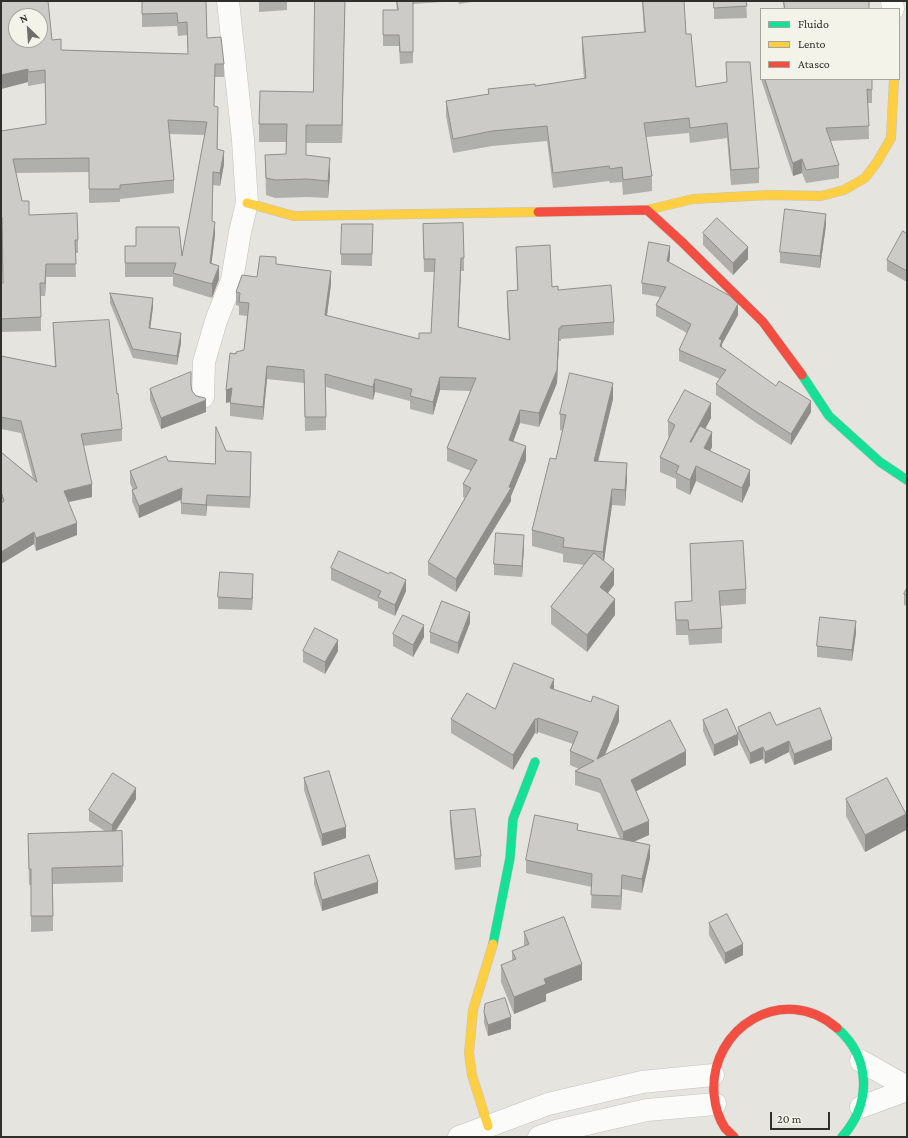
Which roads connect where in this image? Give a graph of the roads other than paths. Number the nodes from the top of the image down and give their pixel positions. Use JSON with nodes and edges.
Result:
{"nodes":[{"id":1,"x":228,"y":1,"type":"edge"},
{"id":2,"x":894,"y":80,"type":"edge"},
{"id":3,"x":247,"y":203,"type":"junction"},
{"id":4,"x":647,"y":210,"type":"junction"},
{"id":5,"x":203,"y":398,"type":"edge"},
{"id":6,"x":907,"y":480,"type":"edge"},
{"id":7,"x":535,"y":762,"type":"dead end"},
{"id":8,"x":861,"y":1061,"type":"junction"},
{"id":9,"x":712,"y":1076,"type":"junction"},
{"id":10,"x":907,"y":1087,"type":"edge"},
{"id":11,"x":907,"y":1090,"type":"edge"},
{"id":12,"x":714,"y":1104,"type":"junction"},
{"id":13,"x":861,"y":1107,"type":"junction"},
{"id":14,"x":488,"y":1126,"type":"junction"},
{"id":15,"x":459,"y":1137,"type":"edge"},
{"id":16,"x":539,"y":1137,"type":"edge"},
{"id":17,"x":734,"y":1137,"type":"edge"},
{"id":18,"x":842,"y":1137,"type":"edge"}],
"edges":[{"from":1,"to":3,"type":"street"},
{"from":2,"to":4,"type":"street"},
{"from":3,"to":4,"type":"street"},
{"from":3,"to":5,"type":"street"},
{"from":4,"to":6,"type":"street"},
{"from":7,"to":14,"type":"street"},
{"from":8,"to":9,"type":"street"},
{"from":8,"to":10,"type":"street"},
{"from":8,"to":13,"type":"street"},
{"from":9,"to":12,"type":"street"},
{"from":9,"to":14,"type":"street"},
{"from":11,"to":13,"type":"street"},
{"from":12,"to":16,"type":"street"},
{"from":12,"to":17,"type":"street"},
{"from":13,"to":18,"type":"street"},
{"from":14,"to":15,"type":"street"}]}
